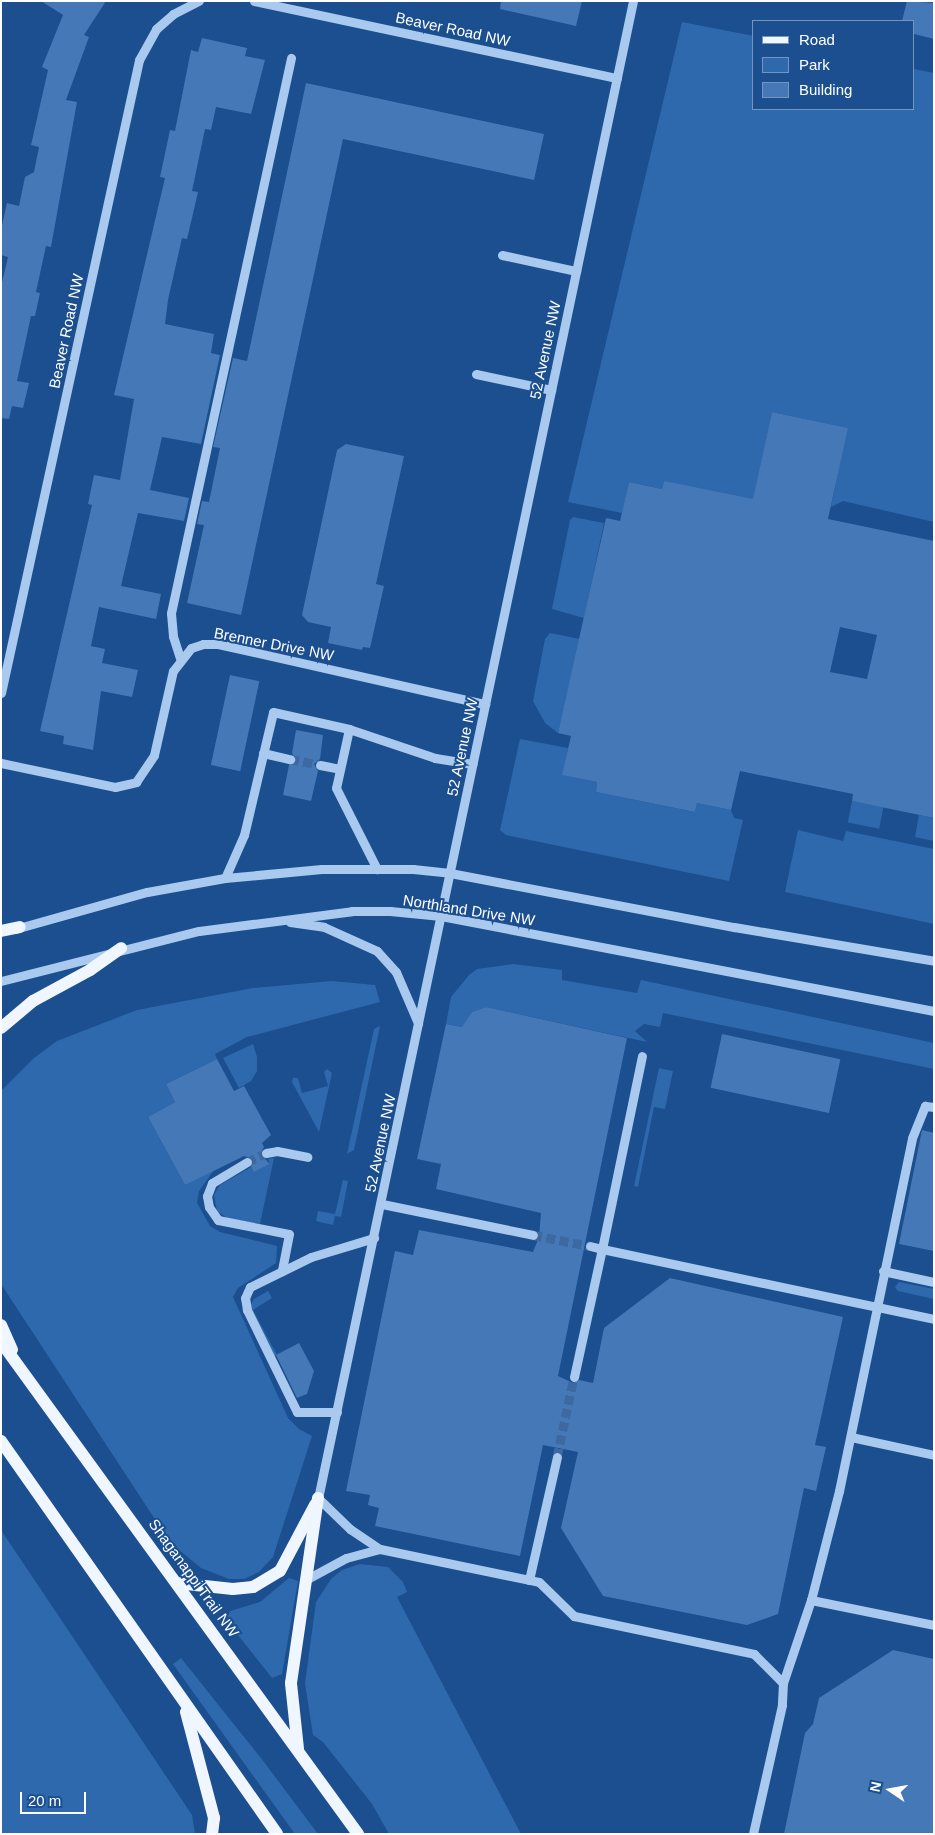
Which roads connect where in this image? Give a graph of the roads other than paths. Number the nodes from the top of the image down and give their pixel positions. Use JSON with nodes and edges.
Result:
{"nodes":[{"id":1,"x":199,"y":1,"type":"edge"},
{"id":2,"x":254,"y":1,"type":"edge"},
{"id":3,"x":633,"y":1,"type":"edge"},
{"id":4,"x":291,"y":58,"type":"dead end"},
{"id":5,"x":617,"y":78,"type":"junction"},
{"id":6,"x":502,"y":255,"type":"dead end"},
{"id":7,"x":576,"y":272,"type":"junction"},
{"id":8,"x":476,"y":374,"type":"dead end"},
{"id":9,"x":551,"y":390,"type":"junction"},
{"id":10,"x":180,"y":658,"type":"junction"},
{"id":11,"x":1,"y":693,"type":"edge"},
{"id":12,"x":485,"y":704,"type":"junction"},
{"id":13,"x":349,"y":729,"type":"junction"},
{"id":14,"x":263,"y":753,"type":"junction"},
{"id":15,"x":290,"y":759,"type":"tunnel mouth"},
{"id":16,"x":1,"y":763,"type":"edge"},
{"id":17,"x":473,"y":764,"type":"junction"},
{"id":18,"x":320,"y":765,"type":"tunnel mouth"},
{"id":19,"x":340,"y":769,"type":"junction"},
{"id":20,"x":377,"y":868,"type":"junction"},
{"id":21,"x":450,"y":872,"type":"junction"},
{"id":22,"x":225,"y":878,"type":"junction"},
{"id":23,"x":441,"y":916,"type":"junction"},
{"id":24,"x":280,"y":920,"type":"junction"},
{"id":25,"x":20,"y":927,"type":"junction"},
{"id":26,"x":1,"y":931,"type":"edge"},
{"id":27,"x":1,"y":935,"type":"edge"},
{"id":28,"x":121,"y":948,"type":"junction"},
{"id":29,"x":934,"y":961,"type":"edge"},
{"id":30,"x":1,"y":981,"type":"edge"},
{"id":31,"x":934,"y":1011,"type":"edge"},
{"id":32,"x":418,"y":1023,"type":"junction"},
{"id":33,"x":1,"y":1028,"type":"edge"},
{"id":34,"x":642,"y":1056,"type":"dead end"},
{"id":35,"x":934,"y":1097,"type":"edge"},
{"id":36,"x":929,"y":1106,"type":"edge"},
{"id":37,"x":266,"y":1153,"type":"tunnel mouth"},
{"id":38,"x":307,"y":1157,"type":"dead end"},
{"id":39,"x":247,"y":1162,"type":"tunnel mouth"},
{"id":40,"x":382,"y":1204,"type":"junction"},
{"id":41,"x":533,"y":1235,"type":"tunnel mouth"},
{"id":42,"x":374,"y":1238,"type":"junction"},
{"id":43,"x":590,"y":1246,"type":"tunnel mouth"},
{"id":44,"x":602,"y":1249,"type":"junction"},
{"id":45,"x":883,"y":1271,"type":"junction"},
{"id":46,"x":282,"y":1272,"type":"junction"},
{"id":47,"x":934,"y":1282,"type":"edge"},
{"id":48,"x":876,"y":1305,"type":"junction"},
{"id":49,"x":934,"y":1319,"type":"edge"},
{"id":50,"x":1,"y":1325,"type":"edge"},
{"id":51,"x":1,"y":1342,"type":"edge"},
{"id":52,"x":20,"y":1368,"type":"junction"},
{"id":53,"x":574,"y":1377,"type":"tunnel mouth"},
{"id":54,"x":337,"y":1412,"type":"junction"},
{"id":55,"x":851,"y":1437,"type":"junction"},
{"id":56,"x":1,"y":1441,"type":"edge"},
{"id":57,"x":934,"y":1455,"type":"edge"},
{"id":58,"x":557,"y":1457,"type":"tunnel mouth"},
{"id":59,"x":318,"y":1498,"type":"junction"},
{"id":60,"x":380,"y":1549,"type":"junction"},
{"id":61,"x":309,"y":1578,"type":"junction"},
{"id":62,"x":529,"y":1580,"type":"junction"},
{"id":63,"x":177,"y":1583,"type":"junction"},
{"id":64,"x":811,"y":1600,"type":"junction"},
{"id":65,"x":934,"y":1626,"type":"edge"},
{"id":66,"x":783,"y":1683,"type":"junction"},
{"id":67,"x":184,"y":1704,"type":"junction"},
{"id":68,"x":298,"y":1749,"type":"junction"},
{"id":69,"x":212,"y":1834,"type":"edge"},
{"id":70,"x":277,"y":1834,"type":"edge"},
{"id":71,"x":358,"y":1834,"type":"edge"},
{"id":72,"x":753,"y":1834,"type":"edge"}],
"edges":[{"from":1,"to":11,"type":"street","name":"Beaver Road NW"},
{"from":2,"to":5,"type":"street","name":"Beaver Road NW"},
{"from":3,"to":5,"type":"street","name":"52 Avenue NW"},
{"from":4,"to":10,"type":"street"},
{"from":5,"to":7,"type":"street","name":"52 Avenue NW"},
{"from":6,"to":7,"type":"street"},
{"from":7,"to":9,"type":"street","name":"52 Avenue NW"},
{"from":8,"to":9,"type":"street"},
{"from":9,"to":12,"type":"street","name":"52 Avenue NW"},
{"from":10,"to":12,"type":"street","name":"Brenner Drive NW"},
{"from":10,"to":16,"type":"street"},
{"from":12,"to":17,"type":"street","name":"52 Avenue NW"},
{"from":13,"to":14,"type":"street"},
{"from":13,"to":17,"type":"street"},
{"from":13,"to":19,"type":"street"},
{"from":14,"to":15,"type":"street"},
{"from":14,"to":22,"type":"street"},
{"from":17,"to":21,"type":"street","name":"52 Avenue NW"},
{"from":18,"to":19,"type":"street"},
{"from":19,"to":20,"type":"street"},
{"from":20,"to":21,"type":"street","name":"Northland Drive NW"},
{"from":20,"to":22,"type":"street","name":"Northland Drive NW"},
{"from":21,"to":23,"type":"street","name":"52 Avenue NW"},
{"from":21,"to":29,"type":"street","name":"Northland Drive NW"},
{"from":22,"to":25,"type":"street","name":"Northland Drive NW"},
{"from":23,"to":24,"type":"street","name":"Northland Drive NW"},
{"from":23,"to":31,"type":"street","name":"Northland Drive NW"},
{"from":23,"to":32,"type":"street","name":"52 Avenue NW"},
{"from":24,"to":28,"type":"street","name":"Northland Drive NW"},
{"from":24,"to":32,"type":"street"},
{"from":25,"to":26,"type":"main road"},
{"from":25,"to":27,"type":"street","name":"Northland Drive NW"},
{"from":28,"to":30,"type":"street","name":"Northland Drive NW"},
{"from":28,"to":33,"type":"main road"},
{"from":32,"to":40,"type":"street","name":"52 Avenue NW"},
{"from":34,"to":44,"type":"street"},
{"from":35,"to":36,"type":"street"},
{"from":36,"to":45,"type":"street"},
{"from":37,"to":38,"type":"street"},
{"from":39,"to":46,"type":"street"},
{"from":40,"to":41,"type":"street"},
{"from":40,"to":42,"type":"street","name":"52 Avenue NW"},
{"from":42,"to":46,"type":"street"},
{"from":42,"to":54,"type":"street","name":"52 Avenue NW"},
{"from":43,"to":44,"type":"street"},
{"from":44,"to":48,"type":"street"},
{"from":44,"to":53,"type":"street"},
{"from":45,"to":47,"type":"street"},
{"from":45,"to":48,"type":"street"},
{"from":46,"to":54,"type":"street"},
{"from":48,"to":49,"type":"street"},
{"from":48,"to":55,"type":"street"},
{"from":50,"to":52,"type":"main road"},
{"from":51,"to":52,"type":"main road","name":"Shaganappi Trail NW"},
{"from":52,"to":63,"type":"main road","name":"Shaganappi Trail NW"},
{"from":54,"to":59,"type":"street","name":"52 Avenue NW"},
{"from":55,"to":57,"type":"street"},
{"from":55,"to":64,"type":"street"},
{"from":56,"to":67,"type":"main road"},
{"from":58,"to":62,"type":"street"},
{"from":59,"to":60,"type":"street"},
{"from":59,"to":61,"type":"main road"},
{"from":59,"to":63,"type":"main road"},
{"from":60,"to":61,"type":"street"},
{"from":60,"to":62,"type":"street"},
{"from":61,"to":68,"type":"main road"},
{"from":62,"to":66,"type":"street"},
{"from":63,"to":68,"type":"main road","name":"Shaganappi Trail NW"},
{"from":64,"to":65,"type":"street"},
{"from":64,"to":66,"type":"street"},
{"from":66,"to":72,"type":"street"},
{"from":67,"to":69,"type":"main road"},
{"from":67,"to":70,"type":"main road"},
{"from":68,"to":71,"type":"main road","name":"Shaganappi Trail NW"}]}
